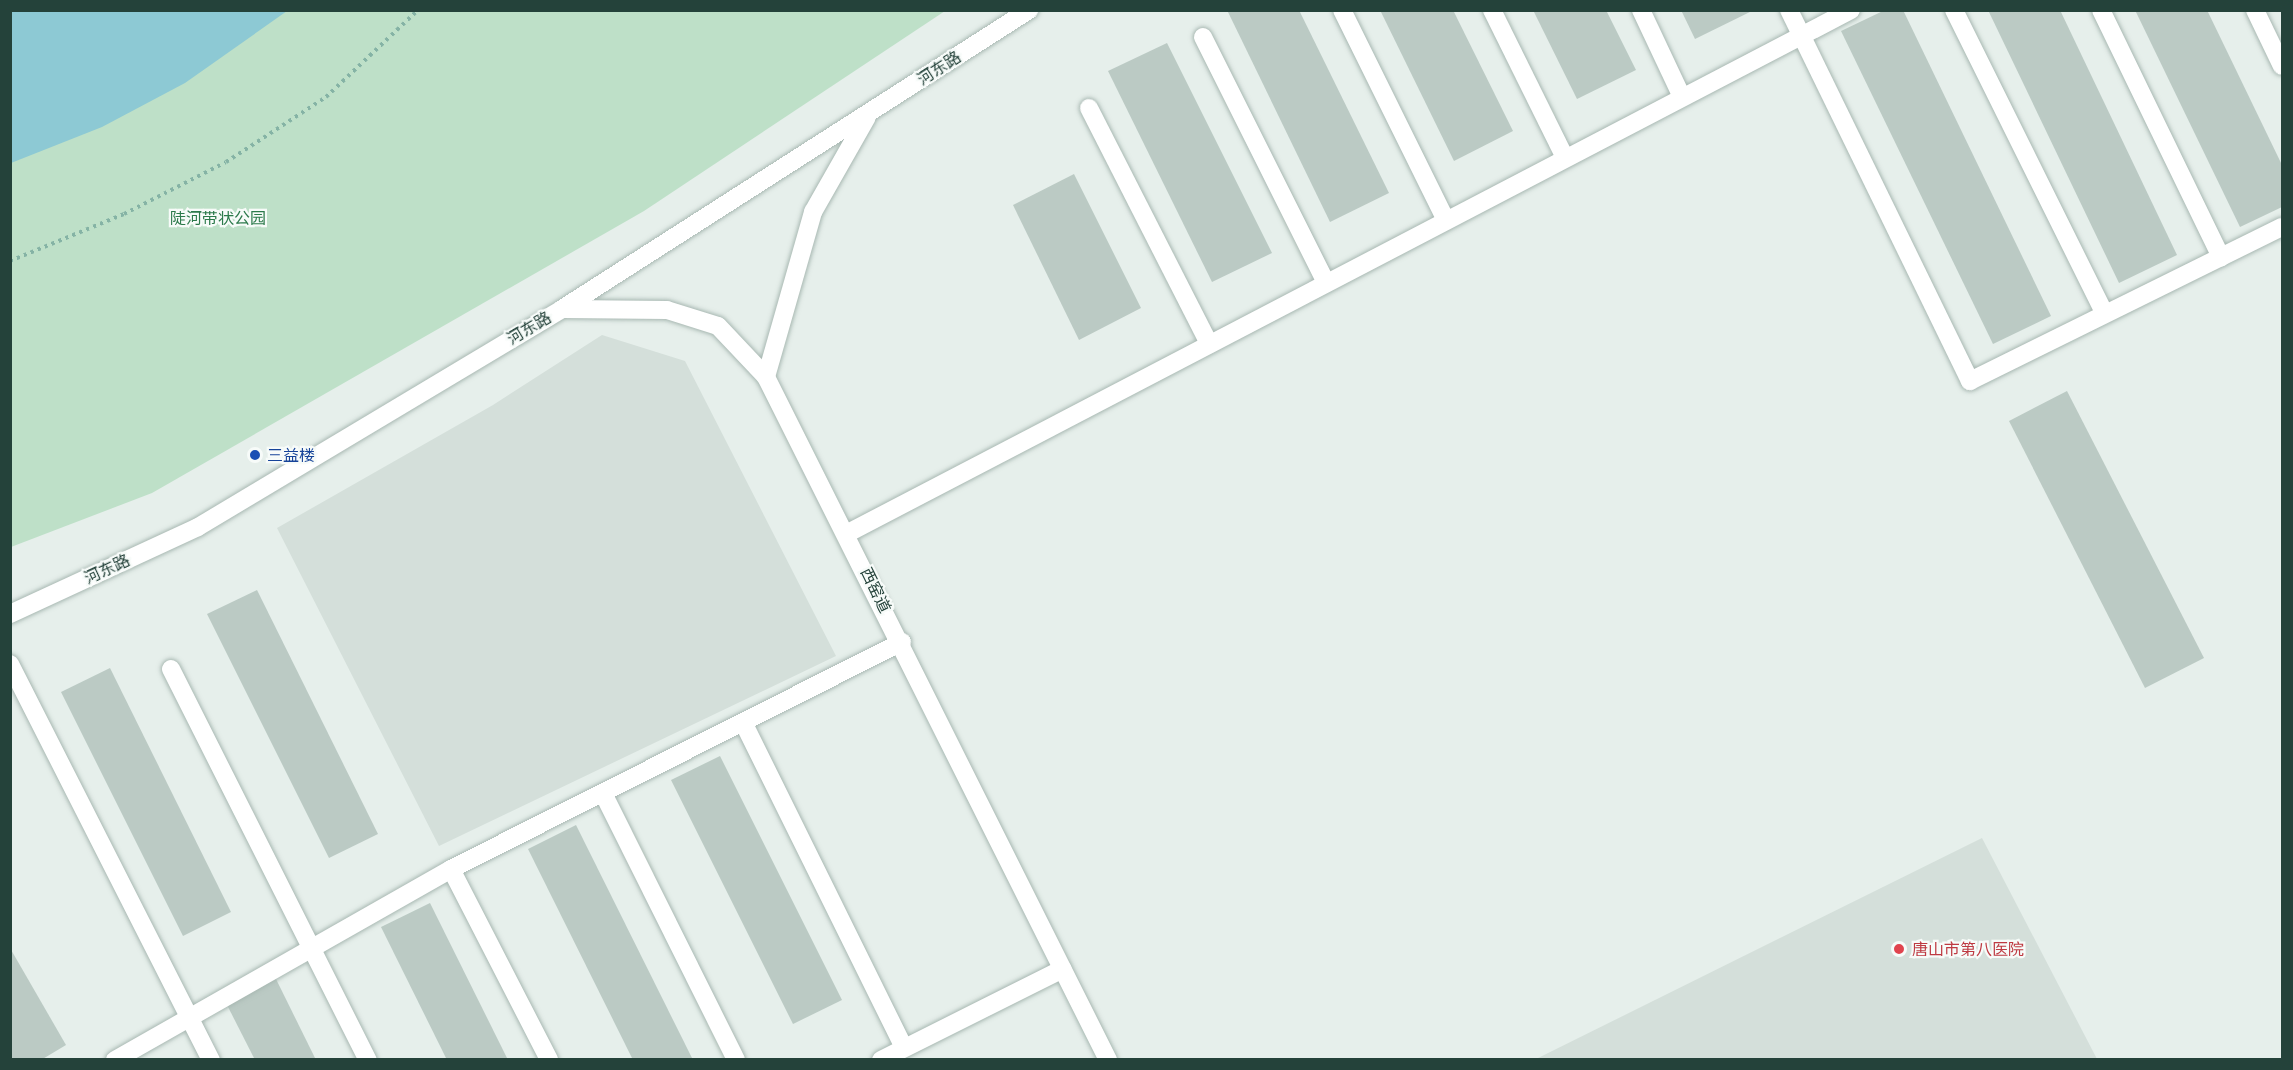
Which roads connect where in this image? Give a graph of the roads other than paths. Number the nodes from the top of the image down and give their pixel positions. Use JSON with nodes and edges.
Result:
{"nodes":[{"id":1,"x":1029,"y":10,"type":"edge"},
{"id":2,"x":1342,"y":10,"type":"edge"},
{"id":3,"x":1492,"y":10,"type":"edge"},
{"id":4,"x":1641,"y":10,"type":"edge"},
{"id":5,"x":1789,"y":10,"type":"edge"},
{"id":6,"x":1851,"y":10,"type":"edge"},
{"id":7,"x":1954,"y":10,"type":"edge"},
{"id":8,"x":2101,"y":10,"type":"edge"},
{"id":9,"x":2255,"y":10,"type":"edge"},
{"id":10,"x":1801,"y":34,"type":"junction"},
{"id":11,"x":1203,"y":37,"type":"dead end"},
{"id":12,"x":2283,"y":66,"type":"edge"},
{"id":13,"x":1682,"y":97,"type":"junction"},
{"id":14,"x":1089,"y":108,"type":"dead end"},
{"id":15,"x":868,"y":114,"type":"junction"},
{"id":16,"x":1565,"y":158,"type":"junction"},
{"id":17,"x":1446,"y":220,"type":"junction"},
{"id":18,"x":2283,"y":226,"type":"edge"},
{"id":19,"x":2221,"y":257,"type":"junction"},
{"id":20,"x":1326,"y":283,"type":"junction"},
{"id":21,"x":562,"y":309,"type":"junction"},
{"id":22,"x":2105,"y":314,"type":"junction"},
{"id":23,"x":1209,"y":344,"type":"junction"},
{"id":24,"x":766,"y":377,"type":"junction"},
{"id":25,"x":848,"y":533,"type":"junction"},
{"id":26,"x":10,"y":614,"type":"edge"},
{"id":27,"x":902,"y":642,"type":"junction"},
{"id":28,"x":10,"y":664,"type":"edge"},
{"id":29,"x":171,"y":669,"type":"dead end"},
{"id":30,"x":744,"y":724,"type":"junction"},
{"id":31,"x":604,"y":795,"type":"junction"},
{"id":32,"x":451,"y":869,"type":"junction"},
{"id":33,"x":311,"y":946,"type":"junction"},
{"id":34,"x":1063,"y":969,"type":"junction"},
{"id":35,"x":191,"y":1020,"type":"junction"},
{"id":36,"x":904,"y":1048,"type":"junction"},
{"id":37,"x":115,"y":1059,"type":"edge"},
{"id":38,"x":211,"y":1059,"type":"edge"},
{"id":39,"x":368,"y":1059,"type":"edge"},
{"id":40,"x":549,"y":1059,"type":"edge"},
{"id":41,"x":736,"y":1059,"type":"edge"},
{"id":42,"x":882,"y":1059,"type":"edge"},
{"id":43,"x":1108,"y":1059,"type":"edge"}],
"edges":[{"from":1,"to":15,"type":"street","name":"河东路"},
{"from":2,"to":17,"type":"street"},
{"from":3,"to":16,"type":"street"},
{"from":4,"to":13,"type":"street"},
{"from":5,"to":10,"type":"street"},
{"from":6,"to":10,"type":"street"},
{"from":7,"to":22,"type":"street"},
{"from":8,"to":19,"type":"street"},
{"from":9,"to":12,"type":"street"},
{"from":10,"to":13,"type":"street"},
{"from":10,"to":22,"type":"street"},
{"from":11,"to":20,"type":"street"},
{"from":13,"to":16,"type":"street"},
{"from":14,"to":23,"type":"street"},
{"from":15,"to":21,"type":"street","name":"河东路"},
{"from":15,"to":24,"type":"street"},
{"from":16,"to":17,"type":"street"},
{"from":17,"to":20,"type":"street"},
{"from":18,"to":19,"type":"street"},
{"from":19,"to":22,"type":"street"},
{"from":20,"to":23,"type":"street"},
{"from":21,"to":24,"type":"street","name":"西窑道"},
{"from":21,"to":26,"type":"street","name":"河东路"},
{"from":23,"to":25,"type":"street"},
{"from":24,"to":25,"type":"street","name":"西窑道"},
{"from":25,"to":27,"type":"street","name":"西窑道"},
{"from":27,"to":30,"type":"street"},
{"from":27,"to":34,"type":"street","name":"西窑道"},
{"from":28,"to":35,"type":"street"},
{"from":29,"to":33,"type":"street"},
{"from":30,"to":31,"type":"street"},
{"from":30,"to":36,"type":"street"},
{"from":31,"to":32,"type":"street"},
{"from":31,"to":41,"type":"street"},
{"from":32,"to":33,"type":"street"},
{"from":32,"to":40,"type":"street"},
{"from":33,"to":35,"type":"street"},
{"from":33,"to":39,"type":"street"},
{"from":34,"to":36,"type":"street"},
{"from":34,"to":43,"type":"street","name":"西窑道"},
{"from":35,"to":37,"type":"street"},
{"from":35,"to":38,"type":"street"},
{"from":36,"to":42,"type":"street"}]}
